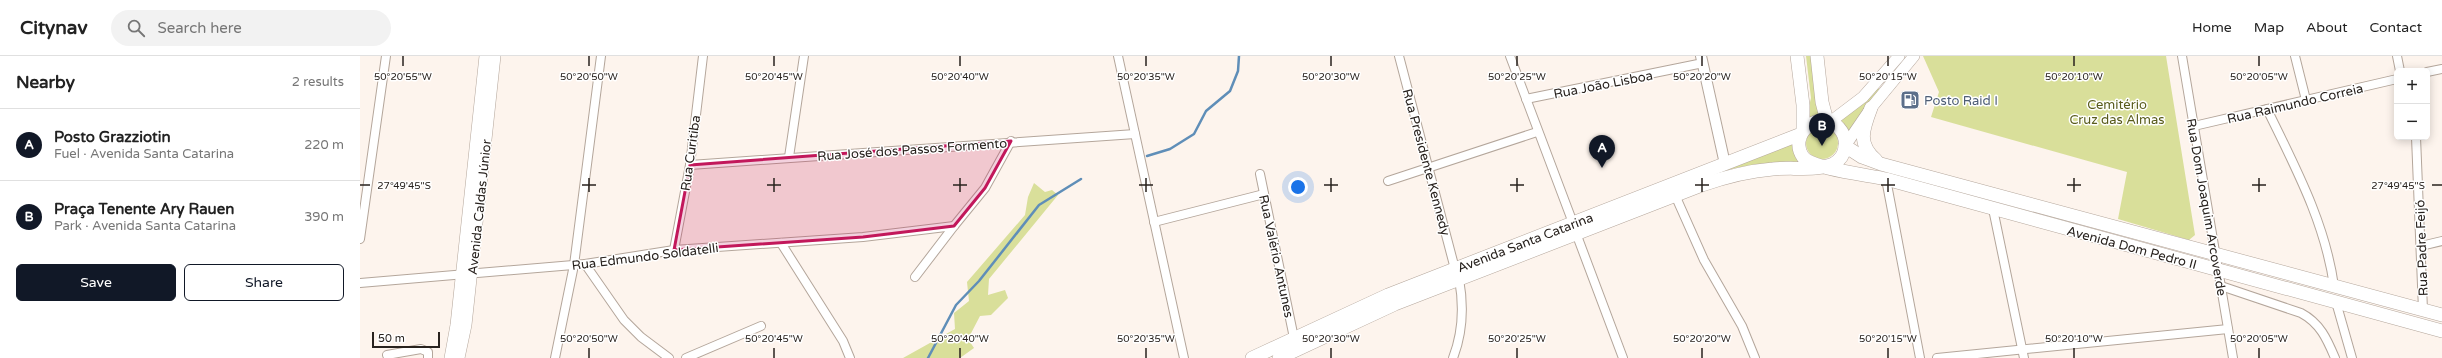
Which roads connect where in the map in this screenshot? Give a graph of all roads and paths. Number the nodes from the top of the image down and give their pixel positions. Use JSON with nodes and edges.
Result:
{"nodes":[{"id":1,"x":386,"y":56,"type":"edge"},
{"id":2,"x":485,"y":56,"type":"edge"},
{"id":3,"x":495,"y":56,"type":"edge"},
{"id":4,"x":601,"y":56,"type":"edge"},
{"id":5,"x":703,"y":56,"type":"edge"},
{"id":6,"x":804,"y":56,"type":"edge"},
{"id":7,"x":1118,"y":56,"type":"edge"},
{"id":8,"x":1399,"y":56,"type":"edge"},
{"id":9,"x":1510,"y":56,"type":"edge"},
{"id":10,"x":1797,"y":56,"type":"edge"},
{"id":11,"x":1817,"y":56,"type":"edge"},
{"id":12,"x":1899,"y":56,"type":"edge"},
{"id":13,"x":1914,"y":56,"type":"edge"},
{"id":14,"x":2182,"y":56,"type":"edge"},
{"id":15,"x":2295,"y":56,"type":"edge"},
{"id":16,"x":2397,"y":56,"type":"edge"},
{"id":17,"x":1702,"y":60,"type":"edge"},
{"id":18,"x":2399,"y":68,"type":"edge"},
{"id":19,"x":2442,"y":69,"type":"edge"},
{"id":20,"x":2430,"y":71,"type":"edge"},
{"id":21,"x":2394,"y":80,"type":"edge"},
{"id":22,"x":1884,"y":84,"type":"junction"},
{"id":23,"x":1526,"y":99,"type":"junction"},
{"id":24,"x":2306,"y":100,"type":"junction"},
{"id":25,"x":1871,"y":108,"type":"junction"},
{"id":26,"x":2267,"y":109,"type":"junction"},
{"id":27,"x":1829,"y":121,"type":"junction"},
{"id":28,"x":2194,"y":126,"type":"junction"},
{"id":29,"x":1538,"y":132,"type":"junction"},
{"id":30,"x":1802,"y":132,"type":"junction"},
{"id":31,"x":1135,"y":134,"type":"junction"},
{"id":32,"x":2416,"y":140,"type":"edge"},
{"id":33,"x":1011,"y":142,"type":"junction"},
{"id":34,"x":1845,"y":146,"type":"junction"},
{"id":35,"x":789,"y":157,"type":"junction"},
{"id":36,"x":1725,"y":164,"type":"junction"},
{"id":37,"x":1881,"y":164,"type":"junction"},
{"id":38,"x":690,"y":165,"type":"junction"},
{"id":39,"x":1822,"y":167,"type":"junction"},
{"id":40,"x":1428,"y":168,"type":"junction"},
{"id":41,"x":1260,"y":174,"type":"dead end"},
{"id":42,"x":1886,"y":179,"type":"junction"},
{"id":43,"x":1388,"y":181,"type":"dead end"},
{"id":44,"x":1264,"y":194,"type":"junction"},
{"id":45,"x":1675,"y":195,"type":"junction"},
{"id":46,"x":1993,"y":208,"type":"junction"},
{"id":47,"x":1154,"y":222,"type":"junction"},
{"id":48,"x":954,"y":226,"type":"junction"},
{"id":49,"x":1575,"y":228,"type":"junction"},
{"id":50,"x":360,"y":239,"type":"edge"},
{"id":51,"x":2442,"y":241,"type":"edge"},
{"id":52,"x":780,"y":243,"type":"junction"},
{"id":53,"x":2421,"y":246,"type":"junction"},
{"id":54,"x":674,"y":250,"type":"junction"},
{"id":55,"x":2215,"y":254,"type":"junction"},
{"id":56,"x":585,"y":264,"type":"junction"},
{"id":57,"x":574,"y":265,"type":"junction"},
{"id":58,"x":2218,"y":270,"type":"junction"},
{"id":59,"x":466,"y":273,"type":"junction"},
{"id":60,"x":1457,"y":274,"type":"junction"},
{"id":61,"x":915,"y":277,"type":"dead end"},
{"id":62,"x":360,"y":283,"type":"edge"},
{"id":63,"x":2221,"y":286,"type":"junction"},
{"id":64,"x":2334,"y":286,"type":"junction"},
{"id":65,"x":2336,"y":302,"type":"junction"},
{"id":66,"x":2422,"y":310,"type":"junction"},
{"id":67,"x":2442,"y":315,"type":"edge"},
{"id":68,"x":761,"y":326,"type":"dead end"},
{"id":69,"x":2228,"y":329,"type":"junction"},
{"id":70,"x":2442,"y":331,"type":"edge"},
{"id":71,"x":1295,"y":349,"type":"edge"},
{"id":72,"x":2023,"y":354,"type":"edge"},
{"id":73,"x":387,"y":355,"type":"dead end"},
{"id":74,"x":428,"y":358,"type":"edge"},
{"id":75,"x":450,"y":358,"type":"edge"},
{"id":76,"x":459,"y":358,"type":"edge"},
{"id":77,"x":555,"y":358,"type":"edge"},
{"id":78,"x":669,"y":358,"type":"edge"},
{"id":79,"x":686,"y":358,"type":"edge"},
{"id":80,"x":850,"y":358,"type":"edge"},
{"id":81,"x":1184,"y":358,"type":"edge"},
{"id":82,"x":1252,"y":358,"type":"edge"},
{"id":83,"x":1279,"y":358,"type":"edge"},
{"id":84,"x":1453,"y":358,"type":"edge"},
{"id":85,"x":1623,"y":358,"type":"edge"},
{"id":86,"x":1755,"y":358,"type":"edge"},
{"id":87,"x":1920,"y":358,"type":"edge"},
{"id":88,"x":1936,"y":358,"type":"edge"},
{"id":89,"x":2233,"y":358,"type":"edge"},
{"id":90,"x":2335,"y":358,"type":"edge"},
{"id":91,"x":2352,"y":358,"type":"edge"}],
"edges":[{"from":1,"to":50,"type":"street"},
{"from":2,"to":59,"type":"main road","name":"Avenida Caldas Júnior"},
{"from":3,"to":59,"type":"main road","name":"Avenida Caldas Júnior"},
{"from":4,"to":57,"type":"street"},
{"from":5,"to":38,"type":"street","name":"Rua Curitiba"},
{"from":6,"to":35,"type":"street"},
{"from":7,"to":31,"type":"street"},
{"from":8,"to":40,"type":"street","name":"Rua Presidente Kennedy"},
{"from":9,"to":23,"type":"street"},
{"from":10,"to":30,"type":"main road"},
{"from":11,"to":27,"type":"main road"},
{"from":12,"to":22,"type":"main road"},
{"from":13,"to":22,"type":"main road"},
{"from":14,"to":28,"type":"street","name":"Rua Dom Joaquim Arcoverde"},
{"from":15,"to":24,"type":"street"},
{"from":16,"to":18,"type":"street"},
{"from":17,"to":23,"type":"street","name":"Rua João Lisboa"},
{"from":17,"to":36,"type":"street"},
{"from":19,"to":20,"type":"street"},
{"from":21,"to":24,"type":"street","name":"Rua Raimundo Correia"},
{"from":22,"to":25,"type":"main road"},
{"from":22,"to":27,"type":"main road"},
{"from":23,"to":29,"type":"street"},
{"from":24,"to":26,"type":"street","name":"Rua Raimundo Correia"},
{"from":25,"to":34,"type":"main road"},
{"from":25,"to":37,"type":"main road"},
{"from":26,"to":28,"type":"street","name":"Rua Raimundo Correia"},
{"from":26,"to":64,"type":"street"},
{"from":27,"to":30,"type":"main road"},
{"from":27,"to":34,"type":"main road"},
{"from":28,"to":55,"type":"street","name":"Rua Dom Joaquim Arcoverde"},
{"from":29,"to":40,"type":"street"},
{"from":29,"to":49,"type":"street"},
{"from":30,"to":36,"type":"main road","name":"Avenida Santa Catarina"},
{"from":30,"to":39,"type":"main road"},
{"from":31,"to":33,"type":"street","name":"Rua José dos Passos Formento"},
{"from":31,"to":47,"type":"street"},
{"from":32,"to":53,"type":"street","name":"Rua Padre Feijó"},
{"from":33,"to":35,"type":"street","name":"Rua José dos Passos Formento"},
{"from":33,"to":48,"type":"street"},
{"from":34,"to":37,"type":"main road","name":"Avenida Dom Pedro II"},
{"from":34,"to":39,"type":"main road"},
{"from":35,"to":38,"type":"street","name":"Rua José dos Passos Formento"},
{"from":36,"to":49,"type":"main road","name":"Avenida Santa Catarina"},
{"from":37,"to":55,"type":"main road","name":"Avenida Dom Pedro II"},
{"from":38,"to":54,"type":"street","name":"Rua Curitiba"},
{"from":39,"to":42,"type":"main road","name":"Avenida Dom Pedro II"},
{"from":39,"to":45,"type":"main road","name":"Avenida Santa Catarina"},
{"from":40,"to":43,"type":"street"},
{"from":40,"to":60,"type":"street","name":"Rua Presidente Kennedy"},
{"from":41,"to":44,"type":"street","name":"Rua Valério Antunes"},
{"from":42,"to":46,"type":"main road","name":"Avenida Dom Pedro II"},
{"from":42,"to":87,"type":"street"},
{"from":44,"to":47,"type":"street"},
{"from":44,"to":71,"type":"street","name":"Rua Valério Antunes"},
{"from":45,"to":49,"type":"main road","name":"Avenida Santa Catarina"},
{"from":45,"to":86,"type":"street"},
{"from":46,"to":58,"type":"main road","name":"Avenida Dom Pedro II"},
{"from":46,"to":72,"type":"street"},
{"from":47,"to":81,"type":"street"},
{"from":48,"to":52,"type":"street","name":"Rua Edmundo Soldatelli"},
{"from":48,"to":61,"type":"street"},
{"from":49,"to":60,"type":"main road","name":"Avenida Santa Catarina"},
{"from":49,"to":85,"type":"street"},
{"from":51,"to":53,"type":"street"},
{"from":52,"to":54,"type":"street","name":"Rua Edmundo Soldatelli"},
{"from":52,"to":80,"type":"street"},
{"from":53,"to":66,"type":"street","name":"Rua Padre Feijó"},
{"from":54,"to":56,"type":"street","name":"Rua Edmundo Soldatelli"},
{"from":55,"to":58,"type":"street","name":"Rua Dom Joaquim Arcoverde"},
{"from":55,"to":64,"type":"main road","name":"Avenida Dom Pedro II"},
{"from":56,"to":57,"type":"street","name":"Rua Edmundo Soldatelli"},
{"from":56,"to":78,"type":"street"},
{"from":57,"to":59,"type":"street","name":"Rua Edmundo Soldatelli"},
{"from":57,"to":77,"type":"street"},
{"from":58,"to":63,"type":"street","name":"Rua Dom Joaquim Arcoverde"},
{"from":58,"to":65,"type":"main road","name":"Avenida Dom Pedro II"},
{"from":59,"to":62,"type":"street","name":"Rua Edmundo Soldatelli"},
{"from":59,"to":75,"type":"main road","name":"Avenida Caldas Júnior"},
{"from":59,"to":76,"type":"main road","name":"Avenida Caldas Júnior"},
{"from":60,"to":71,"type":"main road","name":"Avenida Santa Catarina"},
{"from":60,"to":84,"type":"street","name":"Rua Presidente Kennedy"},
{"from":63,"to":69,"type":"street","name":"Rua Dom Joaquim Arcoverde"},
{"from":63,"to":90,"type":"street"},
{"from":64,"to":66,"type":"main road","name":"Avenida Dom Pedro II"},
{"from":65,"to":70,"type":"main road","name":"Avenida Dom Pedro II"},
{"from":65,"to":91,"type":"street"},
{"from":66,"to":67,"type":"main road","name":"Avenida Dom Pedro II"},
{"from":68,"to":79,"type":"street"},
{"from":69,"to":72,"type":"street"},
{"from":69,"to":89,"type":"street","name":"Rua Dom Joaquim Arcoverde"},
{"from":71,"to":82,"type":"main road","name":"Avenida Santa Catarina"},
{"from":71,"to":83,"type":"main road","name":"Avenida Santa Catarina"},
{"from":72,"to":88,"type":"street"},
{"from":73,"to":74,"type":"street"}]}
